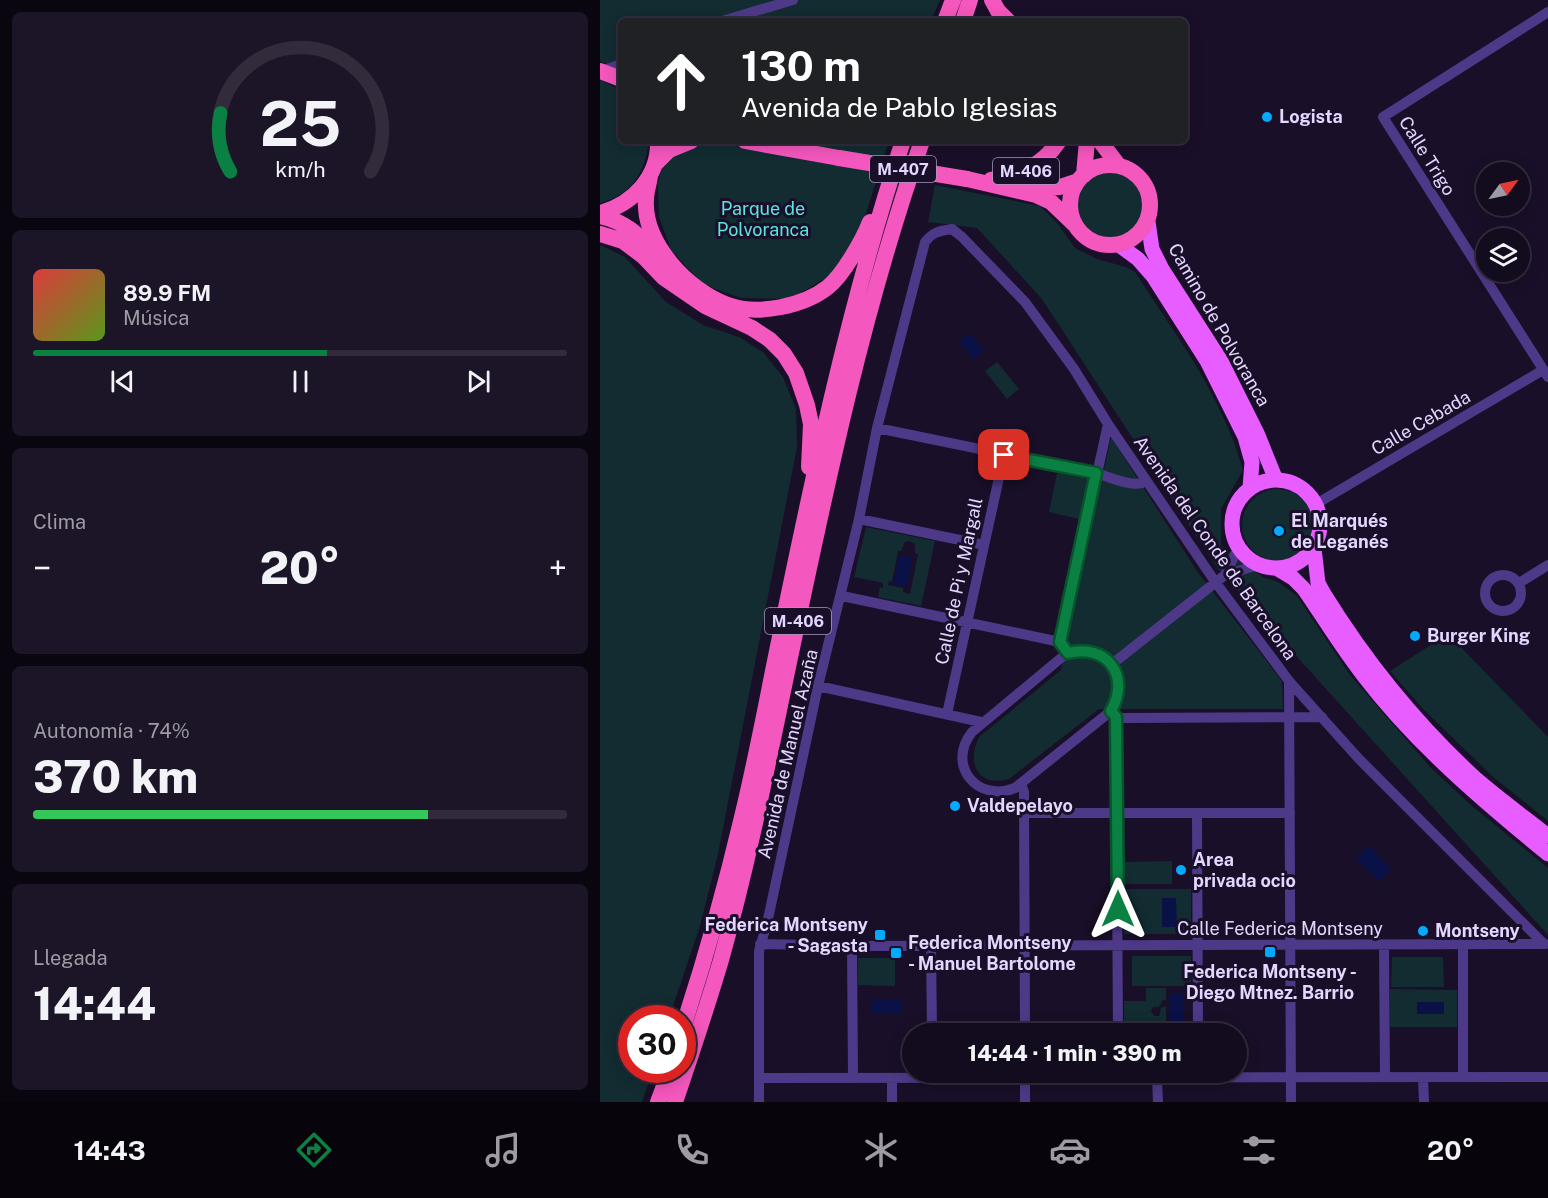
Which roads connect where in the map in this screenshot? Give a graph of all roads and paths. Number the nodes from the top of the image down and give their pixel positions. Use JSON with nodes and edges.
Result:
{"nodes":[{"id":1,"x":793,"y":0,"type":"edge"},
{"id":2,"x":953,"y":0,"type":"edge"},
{"id":3,"x":970,"y":0,"type":"edge"},
{"id":4,"x":992,"y":0,"type":"edge"},
{"id":5,"x":1548,"y":12,"type":"edge"},
{"id":6,"x":732,"y":18,"type":"edge"},
{"id":7,"x":946,"y":18,"type":"edge"},
{"id":8,"x":964,"y":18,"type":"edge"},
{"id":9,"x":1005,"y":18,"type":"edge"},
{"id":10,"x":618,"y":65,"type":"edge"},
{"id":11,"x":600,"y":71,"type":"edge"},
{"id":12,"x":618,"y":78,"type":"edge"},
{"id":13,"x":657,"y":144,"type":"edge"},
{"id":14,"x":684,"y":144,"type":"edge"},
{"id":15,"x":762,"y":144,"type":"edge"},
{"id":16,"x":895,"y":144,"type":"edge"},
{"id":17,"x":902,"y":144,"type":"edge"},
{"id":18,"x":921,"y":144,"type":"edge"},
{"id":19,"x":927,"y":144,"type":"edge"},
{"id":20,"x":1057,"y":144,"type":"edge"},
{"id":21,"x":1087,"y":144,"type":"edge"},
{"id":22,"x":1102,"y":144,"type":"edge"},
{"id":23,"x":1119,"y":166,"type":"junction"},
{"id":24,"x":653,"y":170,"type":"junction"},
{"id":25,"x":1081,"y":178,"type":"junction"},
{"id":26,"x":974,"y":180,"type":"junction"},
{"id":27,"x":1014,"y":189,"type":"junction"},
{"id":28,"x":600,"y":214,"type":"edge"},
{"id":29,"x":895,"y":219,"type":"junction"},
{"id":30,"x":1148,"y":222,"type":"junction"},
{"id":31,"x":1075,"y":224,"type":"junction"},
{"id":32,"x":600,"y":234,"type":"edge"},
{"id":33,"x":925,"y":242,"type":"joint"},
{"id":34,"x":1119,"y":245,"type":"junction"},
{"id":35,"x":689,"y":295,"type":"junction"},
{"id":36,"x":1546,"y":374,"type":"edge"},
{"id":37,"x":1108,"y":424,"type":"junction"},
{"id":38,"x":877,"y":428,"type":"junction"},
{"id":39,"x":1004,"y":455,"type":"junction"},
{"id":40,"x":1096,"y":473,"type":"junction"},
{"id":41,"x":1276,"y":480,"type":"junction"},
{"id":42,"x":1146,"y":481,"type":"junction"},
{"id":43,"x":1250,"y":488,"type":"junction"},
{"id":44,"x":1316,"y":504,"type":"junction"},
{"id":45,"x":806,"y":511,"type":"junction"},
{"id":46,"x":859,"y":519,"type":"junction"},
{"id":47,"x":984,"y":545,"type":"junction"},
{"id":48,"x":1238,"y":548,"type":"junction"},
{"id":49,"x":1314,"y":548,"type":"junction"},
{"id":50,"x":1258,"y":565,"type":"junction"},
{"id":51,"x":1548,"y":565,"type":"edge"},
{"id":52,"x":1278,"y":569,"type":"junction"},
{"id":53,"x":1225,"y":575,"type":"junction"},
{"id":54,"x":1216,"y":583,"type":"junction"},
{"id":55,"x":1518,"y":583,"type":"dead end"},
{"id":56,"x":842,"y":596,"type":"junction"},
{"id":57,"x":967,"y":623,"type":"junction"},
{"id":58,"x":1060,"y":642,"type":"junction"},
{"id":59,"x":1068,"y":653,"type":"junction"},
{"id":60,"x":1112,"y":664,"type":"junction"},
{"id":61,"x":1289,"y":681,"type":"junction"},
{"id":62,"x":818,"y":686,"type":"junction"},
{"id":63,"x":947,"y":714,"type":"junction"},
{"id":64,"x":1114,"y":714,"type":"junction"},
{"id":65,"x":1290,"y":717,"type":"junction"},
{"id":66,"x":1323,"y":717,"type":"junction"},
{"id":67,"x":981,"y":722,"type":"junction"},
{"id":68,"x":1021,"y":784,"type":"junction"},
{"id":69,"x":1024,"y":813,"type":"junction"},
{"id":70,"x":1117,"y":813,"type":"junction"},
{"id":71,"x":1197,"y":813,"type":"junction"},
{"id":72,"x":1290,"y":813,"type":"junction"},
{"id":73,"x":1548,"y":837,"type":"edge"},
{"id":74,"x":1548,"y":854,"type":"edge"},
{"id":75,"x":760,"y":944,"type":"junction"},
{"id":76,"x":1546,"y":944,"type":"edge"},
{"id":77,"x":931,"y":945,"type":"junction"},
{"id":78,"x":1118,"y":945,"type":"junction"},
{"id":79,"x":1197,"y":945,"type":"junction"},
{"id":80,"x":1290,"y":945,"type":"junction"},
{"id":81,"x":1384,"y":945,"type":"junction"},
{"id":82,"x":1462,"y":945,"type":"junction"},
{"id":83,"x":852,"y":946,"type":"junction"},
{"id":84,"x":1024,"y":946,"type":"junction"},
{"id":85,"x":690,"y":1005,"type":"edge"},
{"id":86,"x":932,"y":1023,"type":"edge"},
{"id":87,"x":1025,"y":1023,"type":"edge"},
{"id":88,"x":1118,"y":1023,"type":"edge"},
{"id":89,"x":1198,"y":1023,"type":"edge"},
{"id":90,"x":902,"y":1077,"type":"edge"},
{"id":91,"x":1247,"y":1077,"type":"edge"},
{"id":92,"x":1385,"y":1077,"type":"junction"},
{"id":93,"x":1463,"y":1077,"type":"junction"},
{"id":94,"x":1548,"y":1077,"type":"edge"},
{"id":95,"x":760,"y":1078,"type":"junction"},
{"id":96,"x":853,"y":1078,"type":"junction"},
{"id":97,"x":892,"y":1078,"type":"junction"},
{"id":98,"x":1291,"y":1078,"type":"junction"},
{"id":99,"x":1423,"y":1078,"type":"junction"},
{"id":100,"x":665,"y":1083,"type":"edge"},
{"id":101,"x":1025,"y":1083,"type":"edge"},
{"id":102,"x":1157,"y":1083,"type":"edge"},
{"id":103,"x":658,"y":1102,"type":"edge"},
{"id":104,"x":675,"y":1102,"type":"edge"},
{"id":105,"x":759,"y":1102,"type":"edge"},
{"id":106,"x":892,"y":1102,"type":"edge"},
{"id":107,"x":1025,"y":1102,"type":"edge"},
{"id":108,"x":1158,"y":1102,"type":"edge"},
{"id":109,"x":1291,"y":1102,"type":"edge"},
{"id":110,"x":1424,"y":1102,"type":"edge"}],
"edges":[{"from":1,"to":6,"type":"street"},
{"from":2,"to":7,"type":"highway"},
{"from":3,"to":8,"type":"highway"},
{"from":4,"to":9,"type":"highway"},
{"from":5,"to":36,"type":"street","name":"Calle Trigo"},
{"from":10,"to":11,"type":"street"},
{"from":11,"to":12,"type":"highway"},
{"from":13,"to":24,"type":"highway"},
{"from":14,"to":24,"type":"highway"},
{"from":15,"to":26,"type":"highway","number":"M-407","bridge":true},
{"from":16,"to":24,"type":"highway"},
{"from":17,"to":45,"type":"highway","number":"M-406"},
{"from":18,"to":29,"type":"highway","number":"M-406"},
{"from":19,"to":29,"type":"highway","number":"M-406"},
{"from":20,"to":26,"type":"highway","number":"M-406"},
{"from":21,"to":25,"type":"highway","number":"M-406"},
{"from":22,"to":23,"type":"highway"},
{"from":23,"to":25,"type":"highway","number":"M-407"},
{"from":23,"to":30,"type":"highway"},
{"from":24,"to":28,"type":"highway"},
{"from":25,"to":27,"type":"highway","number":"M-407"},
{"from":25,"to":31,"type":"highway"},
{"from":26,"to":27,"type":"highway","number":"M-407"},
{"from":27,"to":31,"type":"highway","number":"M-407"},
{"from":28,"to":35,"type":"highway","number":"M-406"},
{"from":29,"to":104,"type":"highway","number":"M-406"},
{"from":30,"to":34,"type":"highway"},
{"from":30,"to":41,"type":"main road","name":"Camino de Polvoranca"},
{"from":31,"to":34,"type":"highway","number":"M-407"},
{"from":32,"to":35,"type":"highway","number":"M-406"},
{"from":33,"to":37,"type":"street","name":"Avenida del Conde de Barcelona"},
{"from":33,"to":38,"type":"street","name":"Avenida de Manuel Azaña"},
{"from":34,"to":43,"type":"main road","name":"Camino de Polvoranca"},
{"from":35,"to":45,"type":"highway","number":"M-406"},
{"from":36,"to":44,"type":"street","name":"Calle Cebada"},
{"from":37,"to":40,"type":"street"},
{"from":37,"to":42,"type":"street","name":"Avenida del Conde de Barcelona"},
{"from":38,"to":39,"type":"street"},
{"from":38,"to":46,"type":"street","name":"Avenida de Manuel Azaña"},
{"from":39,"to":40,"type":"street"},
{"from":39,"to":47,"type":"street","name":"Calle de Pi y Margall"},
{"from":40,"to":42,"type":"street"},
{"from":40,"to":58,"type":"street"},
{"from":41,"to":43,"type":"main road"},
{"from":41,"to":44,"type":"main road"},
{"from":42,"to":54,"type":"street","name":"Avenida del Conde de Barcelona"},
{"from":43,"to":48,"type":"main road"},
{"from":44,"to":49,"type":"main road"},
{"from":45,"to":85,"type":"highway","number":"M-406"},
{"from":46,"to":47,"type":"street"},
{"from":46,"to":56,"type":"street","name":"Avenida de Manuel Azaña"},
{"from":47,"to":57,"type":"street","name":"Calle de Pi y Margall"},
{"from":48,"to":50,"type":"main road"},
{"from":48,"to":53,"type":"street"},
{"from":49,"to":52,"type":"main road"},
{"from":49,"to":73,"type":"main road"},
{"from":50,"to":52,"type":"main road"},
{"from":50,"to":53,"type":"street"},
{"from":51,"to":55,"type":"street"},
{"from":52,"to":74,"type":"main road"},
{"from":53,"to":54,"type":"street"},
{"from":54,"to":60,"type":"street"},
{"from":54,"to":61,"type":"street","name":"Avenida del Conde de Barcelona"},
{"from":56,"to":57,"type":"street"},
{"from":56,"to":62,"type":"street","name":"Avenida de Manuel Azaña"},
{"from":57,"to":58,"type":"street"},
{"from":57,"to":63,"type":"street","name":"Calle de Pi y Margall"},
{"from":58,"to":59,"type":"street"},
{"from":59,"to":60,"type":"street"},
{"from":59,"to":67,"type":"street"},
{"from":60,"to":64,"type":"street"},
{"from":61,"to":65,"type":"street"},
{"from":61,"to":66,"type":"street","name":"Avenida del Conde de Barcelona"},
{"from":62,"to":63,"type":"street"},
{"from":62,"to":75,"type":"street","name":"Avenida de Manuel Azaña"},
{"from":63,"to":67,"type":"street"},
{"from":64,"to":65,"type":"street"},
{"from":64,"to":68,"type":"street"},
{"from":64,"to":70,"type":"street"},
{"from":65,"to":66,"type":"street"},
{"from":65,"to":72,"type":"street"},
{"from":66,"to":76,"type":"street","name":"Avenida del Conde de Barcelona"},
{"from":67,"to":68,"type":"street"},
{"from":68,"to":69,"type":"street"},
{"from":69,"to":70,"type":"street"},
{"from":69,"to":84,"type":"street"},
{"from":70,"to":71,"type":"street"},
{"from":70,"to":78,"type":"street"},
{"from":71,"to":72,"type":"street"},
{"from":71,"to":79,"type":"street"},
{"from":72,"to":80,"type":"street"},
{"from":75,"to":83,"type":"street","name":"Calle Federica Montseny"},
{"from":75,"to":95,"type":"street","name":"Avenida de Manuel Azaña"},
{"from":76,"to":82,"type":"street","name":"Calle Federica Montseny"},
{"from":77,"to":83,"type":"street","name":"Calle Federica Montseny"},
{"from":77,"to":84,"type":"street","name":"Calle Federica Montseny"},
{"from":77,"to":86,"type":"street"},
{"from":78,"to":79,"type":"street","name":"Calle Federica Montseny"},
{"from":78,"to":84,"type":"street","name":"Calle Federica Montseny"},
{"from":78,"to":88,"type":"street"},
{"from":79,"to":80,"type":"street","name":"Calle Federica Montseny"},
{"from":79,"to":89,"type":"street"},
{"from":80,"to":81,"type":"street","name":"Calle Federica Montseny"},
{"from":80,"to":98,"type":"street"},
{"from":81,"to":82,"type":"street","name":"Calle Federica Montseny"},
{"from":81,"to":92,"type":"street"},
{"from":82,"to":93,"type":"street"},
{"from":83,"to":96,"type":"street"},
{"from":84,"to":87,"type":"street"},
{"from":90,"to":97,"type":"street"},
{"from":91,"to":98,"type":"street"},
{"from":92,"to":98,"type":"street"},
{"from":92,"to":99,"type":"street"},
{"from":93,"to":94,"type":"street"},
{"from":93,"to":99,"type":"street"},
{"from":95,"to":96,"type":"street"},
{"from":95,"to":105,"type":"street","name":"Avenida de Manuel Azaña"},
{"from":96,"to":97,"type":"street"},
{"from":97,"to":106,"type":"street"},
{"from":98,"to":109,"type":"street"},
{"from":99,"to":110,"type":"street"},
{"from":100,"to":103,"type":"highway"},
{"from":101,"to":107,"type":"street"},
{"from":102,"to":108,"type":"street"}]}
